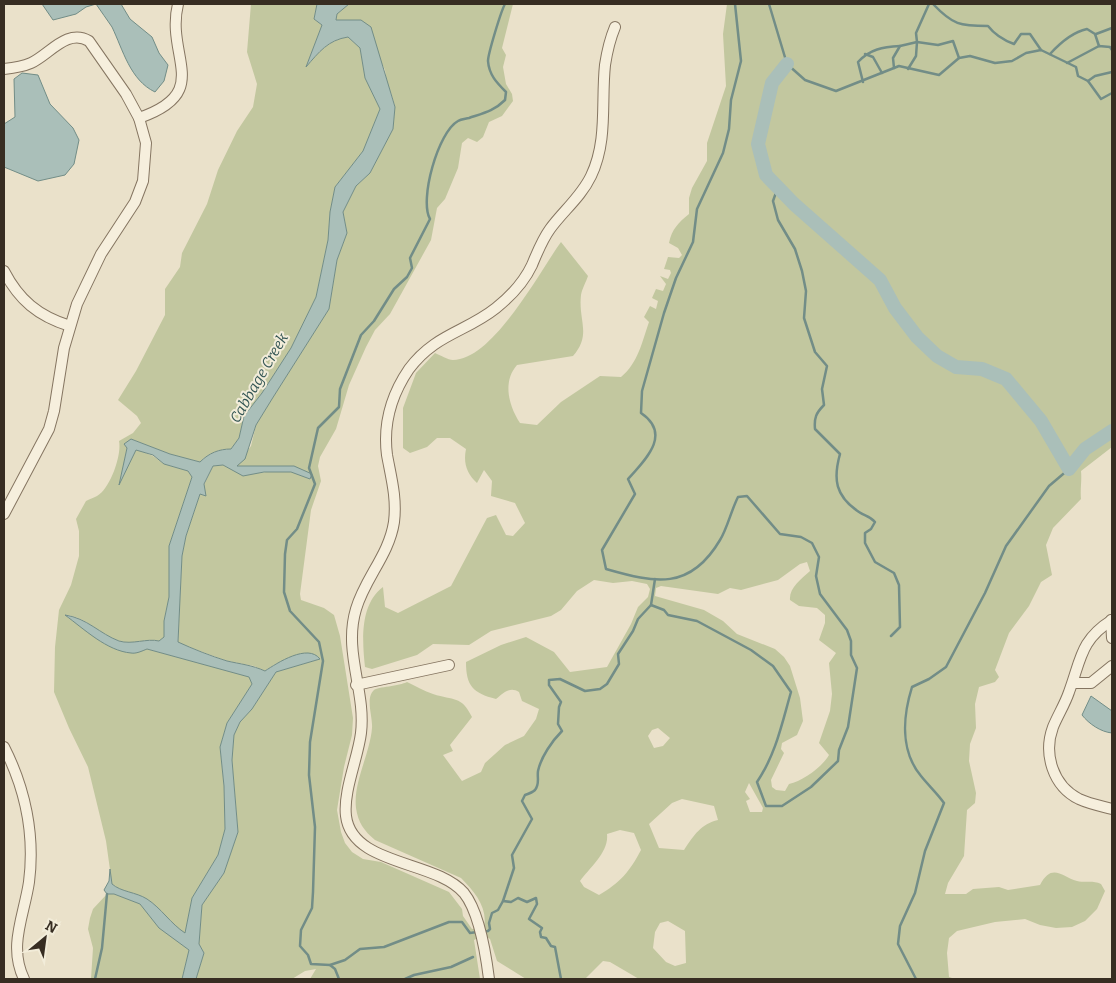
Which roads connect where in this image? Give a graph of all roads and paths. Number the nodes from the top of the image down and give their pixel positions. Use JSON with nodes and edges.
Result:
{"nodes":[{"id":1,"x":178,"y":4,"type":"edge"},
{"id":2,"x":615,"y":27,"type":"dead end"},
{"id":3,"x":4,"y":69,"type":"edge"},
{"id":4,"x":140,"y":118,"type":"junction"},
{"id":5,"x":4,"y":271,"type":"edge"},
{"id":6,"x":70,"y":326,"type":"junction"},
{"id":7,"x":4,"y":514,"type":"edge"},
{"id":8,"x":1112,"y":620,"type":"edge"},
{"id":9,"x":1112,"y":638,"type":"edge"},
{"id":10,"x":449,"y":665,"type":"dead end"},
{"id":11,"x":1112,"y":666,"type":"edge"},
{"id":12,"x":1073,"y":683,"type":"junction"},
{"id":13,"x":356,"y":685,"type":"junction"},
{"id":14,"x":4,"y":747,"type":"edge"},
{"id":15,"x":1112,"y":809,"type":"edge"},
{"id":16,"x":24,"y":979,"type":"edge"},
{"id":17,"x":489,"y":979,"type":"edge"}],
"edges":[{"from":1,"to":4,"type":"street"},
{"from":2,"to":13,"type":"street"},
{"from":3,"to":4,"type":"street"},
{"from":4,"to":6,"type":"street"},
{"from":5,"to":6,"type":"street"},
{"from":6,"to":7,"type":"street"},
{"from":8,"to":9,"type":"street"},
{"from":8,"to":12,"type":"street"},
{"from":10,"to":13,"type":"street"},
{"from":11,"to":12,"type":"street"},
{"from":12,"to":15,"type":"street"},
{"from":13,"to":17,"type":"street"},
{"from":14,"to":16,"type":"street"}]}
